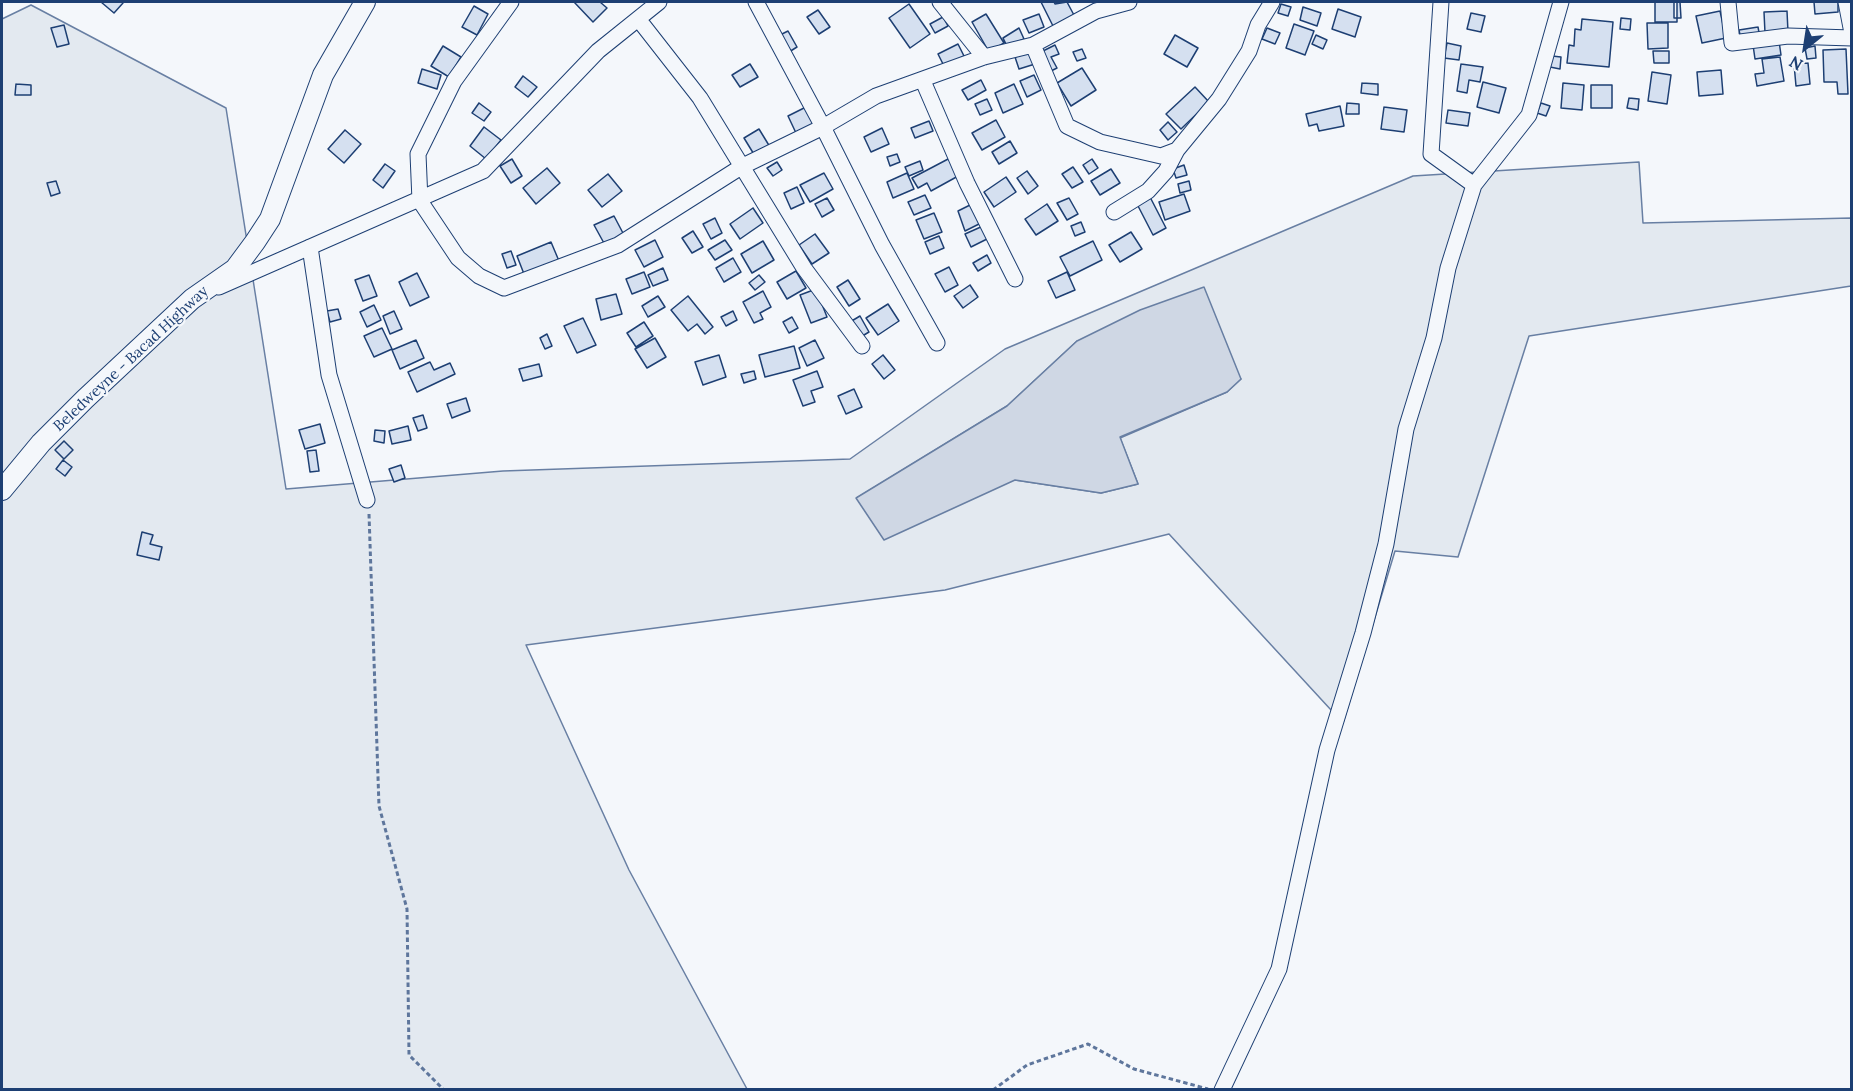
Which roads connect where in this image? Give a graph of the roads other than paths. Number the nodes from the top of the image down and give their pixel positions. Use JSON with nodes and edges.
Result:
{"nodes":[{"id":1,"x":364,"y":2,"type":"edge"},
{"id":2,"x":511,"y":2,"type":"edge"},
{"id":3,"x":659,"y":2,"type":"edge"},
{"id":4,"x":756,"y":2,"type":"edge"},
{"id":5,"x":940,"y":2,"type":"edge"},
{"id":6,"x":1129,"y":2,"type":"edge"},
{"id":7,"x":1272,"y":2,"type":"edge"},
{"id":8,"x":1441,"y":2,"type":"edge"},
{"id":9,"x":1561,"y":2,"type":"edge"},
{"id":10,"x":1728,"y":2,"type":"edge"},
{"id":11,"x":1846,"y":2,"type":"edge"},
{"id":12,"x":639,"y":20,"type":"junction"},
{"id":13,"x":1851,"y":33,"type":"edge"},
{"id":14,"x":1851,"y":38,"type":"edge"},
{"id":15,"x":1033,"y":45,"type":"junction"},
{"id":16,"x":984,"y":57,"type":"junction"},
{"id":17,"x":923,"y":81,"type":"junction"},
{"id":18,"x":823,"y":127,"type":"junction"},
{"id":19,"x":1177,"y":150,"type":"junction"},
{"id":20,"x":741,"y":167,"type":"junction"},
{"id":21,"x":1474,"y":185,"type":"junction"},
{"id":22,"x":420,"y":201,"type":"junction"},
{"id":23,"x":1114,"y":212,"type":"dead end"},
{"id":24,"x":310,"y":247,"type":"junction"},
{"id":25,"x":1015,"y":279,"type":"dead end"},
{"id":26,"x":192,"y":299,"type":"junction"},
{"id":27,"x":937,"y":343,"type":"dead end"},
{"id":28,"x":862,"y":346,"type":"dead end"},
{"id":29,"x":2,"y":490,"type":"edge"},
{"id":30,"x":367,"y":500,"type":"road end"},
{"id":31,"x":1222,"y":1089,"type":"edge"}],
"edges":[{"from":1,"to":26,"type":"street","name":"Beledweyne - Bacad Highway"},
{"from":2,"to":22,"type":"street"},
{"from":3,"to":12,"type":"street"},
{"from":4,"to":18,"type":"street"},
{"from":5,"to":16,"type":"street"},
{"from":6,"to":15,"type":"street"},
{"from":7,"to":19,"type":"street"},
{"from":8,"to":21,"type":"street"},
{"from":9,"to":21,"type":"street"},
{"from":10,"to":14,"type":"street"},
{"from":11,"to":13,"type":"street"},
{"from":12,"to":20,"type":"street"},
{"from":12,"to":22,"type":"street"},
{"from":15,"to":16,"type":"street"},
{"from":15,"to":19,"type":"street"},
{"from":16,"to":17,"type":"street"},
{"from":17,"to":18,"type":"street"},
{"from":17,"to":25,"type":"street"},
{"from":18,"to":20,"type":"street"},
{"from":18,"to":27,"type":"street"},
{"from":19,"to":23,"type":"street"},
{"from":20,"to":22,"type":"street"},
{"from":20,"to":28,"type":"street"},
{"from":21,"to":31,"type":"street"},
{"from":22,"to":24,"type":"street"},
{"from":24,"to":26,"type":"street"},
{"from":24,"to":30,"type":"street"},
{"from":26,"to":29,"type":"street","name":"Beledweyne - Bacad Highway"}]}
